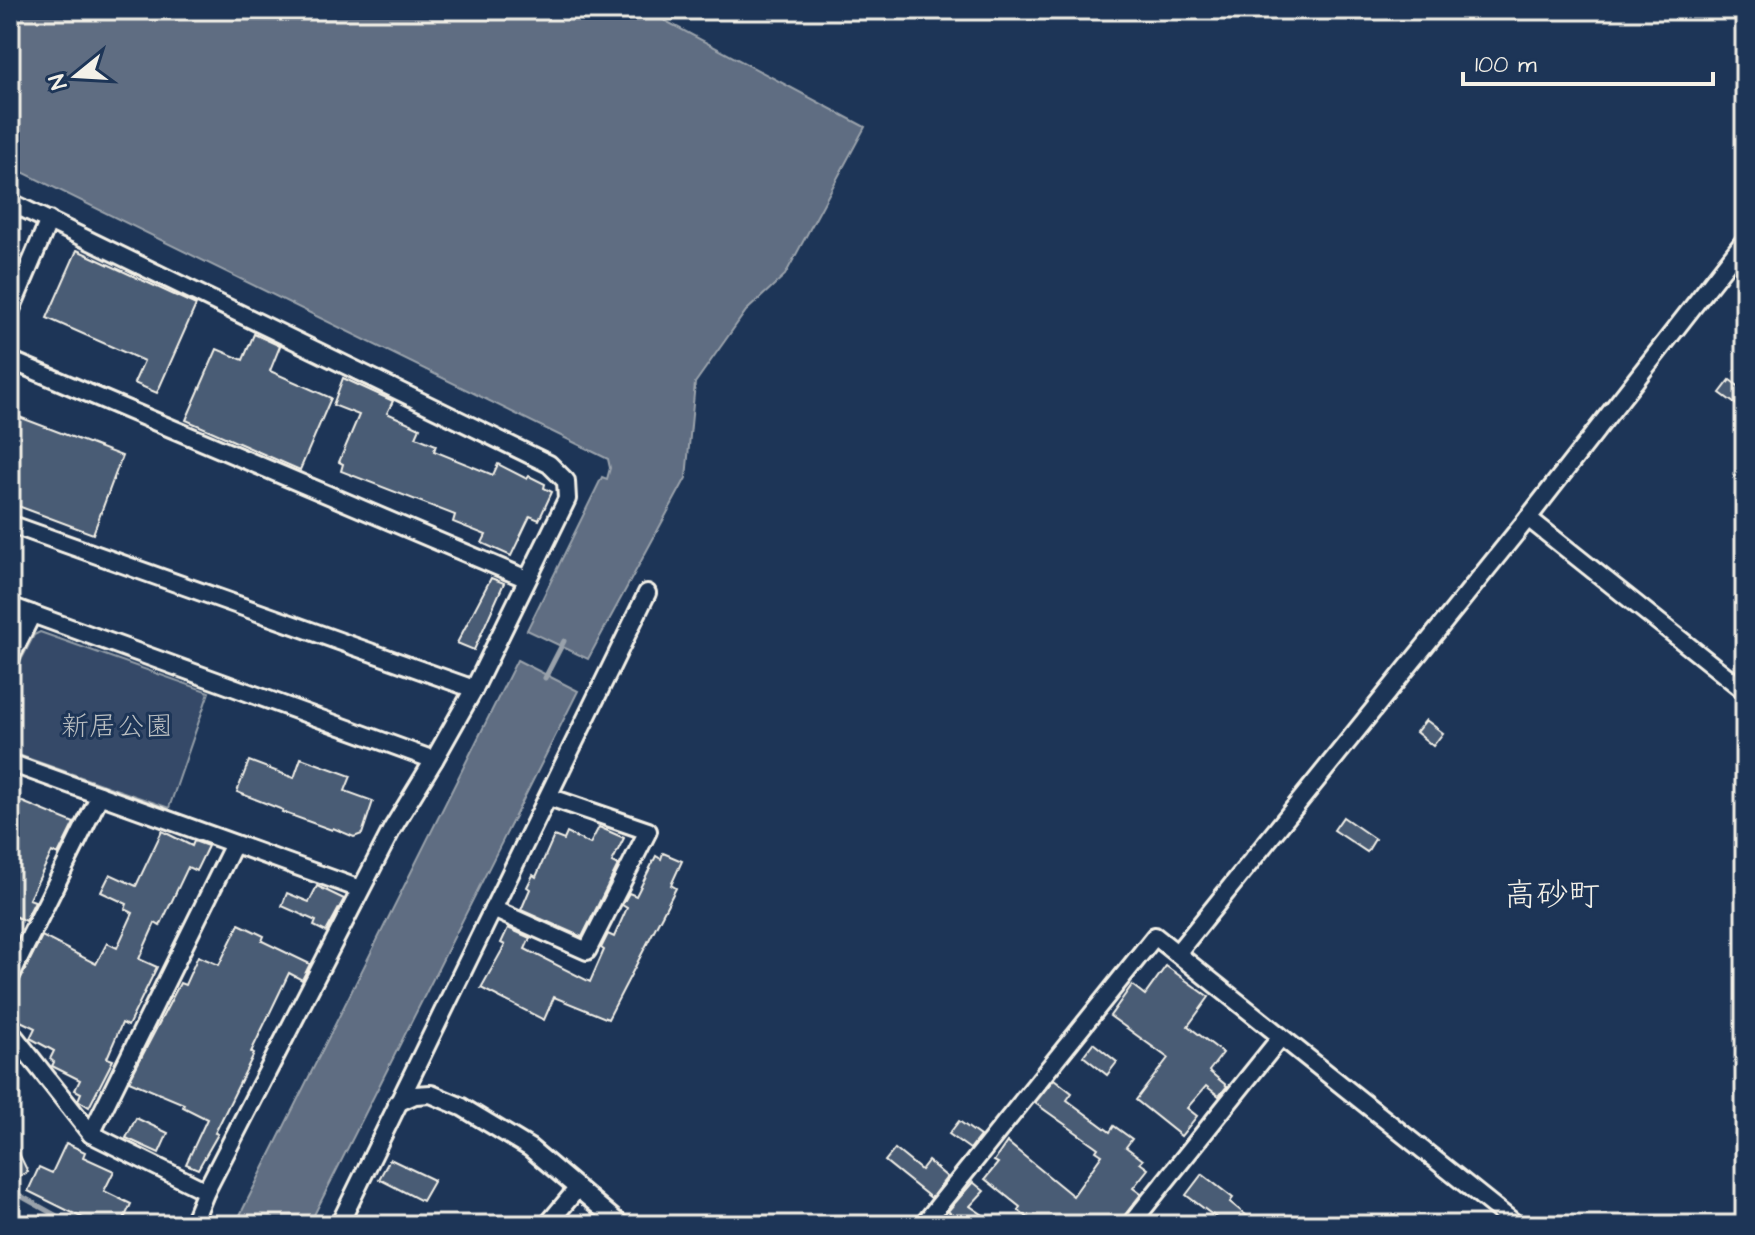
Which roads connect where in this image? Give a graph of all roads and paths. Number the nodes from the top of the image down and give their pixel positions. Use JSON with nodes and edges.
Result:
{"nodes":[{"id":1,"x":10,"y":202,"type":"edge"},
{"id":2,"x":49,"y":220,"type":"junction"},
{"id":3,"x":1745,"y":240,"type":"edge"},
{"id":4,"x":10,"y":312,"type":"edge"},
{"id":5,"x":10,"y":360,"type":"edge"},
{"id":6,"x":1528,"y":518,"type":"junction"},
{"id":7,"x":10,"y":524,"type":"edge"},
{"id":8,"x":527,"y":579,"type":"junction"},
{"id":9,"x":647,"y":593,"type":"dead end"},
{"id":10,"x":10,"y":606,"type":"edge"},
{"id":11,"x":32,"y":614,"type":"junction"},
{"id":12,"x":10,"y":658,"type":"edge"},
{"id":13,"x":474,"y":689,"type":"junction"},
{"id":14,"x":1745,"y":691,"type":"edge"},
{"id":15,"x":434,"y":760,"type":"junction"},
{"id":16,"x":10,"y":763,"type":"edge"},
{"id":17,"x":100,"y":795,"type":"junction"},
{"id":18,"x":549,"y":797,"type":"junction"},
{"id":19,"x":234,"y":844,"type":"junction"},
{"id":20,"x":360,"y":889,"type":"junction"},
{"id":21,"x":493,"y":909,"type":"junction"},
{"id":22,"x":1178,"y":952,"type":"junction"},
{"id":23,"x":10,"y":977,"type":"edge"},
{"id":24,"x":10,"y":1031,"type":"edge"},
{"id":25,"x":1281,"y":1037,"type":"junction"},
{"id":26,"x":397,"y":1103,"type":"junction"},
{"id":27,"x":91,"y":1134,"type":"junction"},
{"id":28,"x":577,"y":1189,"type":"junction"},
{"id":29,"x":206,"y":1191,"type":"junction"},
{"id":30,"x":192,"y":1225,"type":"edge"},
{"id":31,"x":339,"y":1225,"type":"edge"},
{"id":32,"x":547,"y":1225,"type":"edge"},
{"id":33,"x":621,"y":1225,"type":"edge"},
{"id":34,"x":923,"y":1225,"type":"edge"},
{"id":35,"x":1130,"y":1225,"type":"edge"},
{"id":36,"x":1517,"y":1225,"type":"edge"}],
"edges":[{"from":1,"to":2,"type":"street"},
{"from":2,"to":4,"type":"street"},
{"from":2,"to":8,"type":"street"},
{"from":3,"to":6,"type":"street"},
{"from":5,"to":8,"type":"street"},
{"from":6,"to":14,"type":"street"},
{"from":6,"to":22,"type":"street"},
{"from":7,"to":13,"type":"street"},
{"from":8,"to":13,"type":"street"},
{"from":9,"to":18,"type":"street"},
{"from":10,"to":11,"type":"street"},
{"from":11,"to":12,"type":"street"},
{"from":11,"to":15,"type":"street"},
{"from":13,"to":15,"type":"street"},
{"from":15,"to":20,"type":"street"},
{"from":16,"to":17,"type":"street"},
{"from":17,"to":19,"type":"street"},
{"from":17,"to":23,"type":"street"},
{"from":18,"to":21,"type":"street"},
{"from":18,"to":21,"type":"street"},
{"from":19,"to":20,"type":"street"},
{"from":19,"to":27,"type":"street"},
{"from":20,"to":29,"type":"street"},
{"from":21,"to":26,"type":"street"},
{"from":22,"to":25,"type":"street"},
{"from":22,"to":34,"type":"street"},
{"from":24,"to":27,"type":"street"},
{"from":25,"to":35,"type":"street"},
{"from":25,"to":36,"type":"street"},
{"from":26,"to":28,"type":"street"},
{"from":26,"to":31,"type":"street"},
{"from":27,"to":29,"type":"street"},
{"from":28,"to":32,"type":"street"},
{"from":28,"to":33,"type":"street"},
{"from":29,"to":30,"type":"street"}]}
